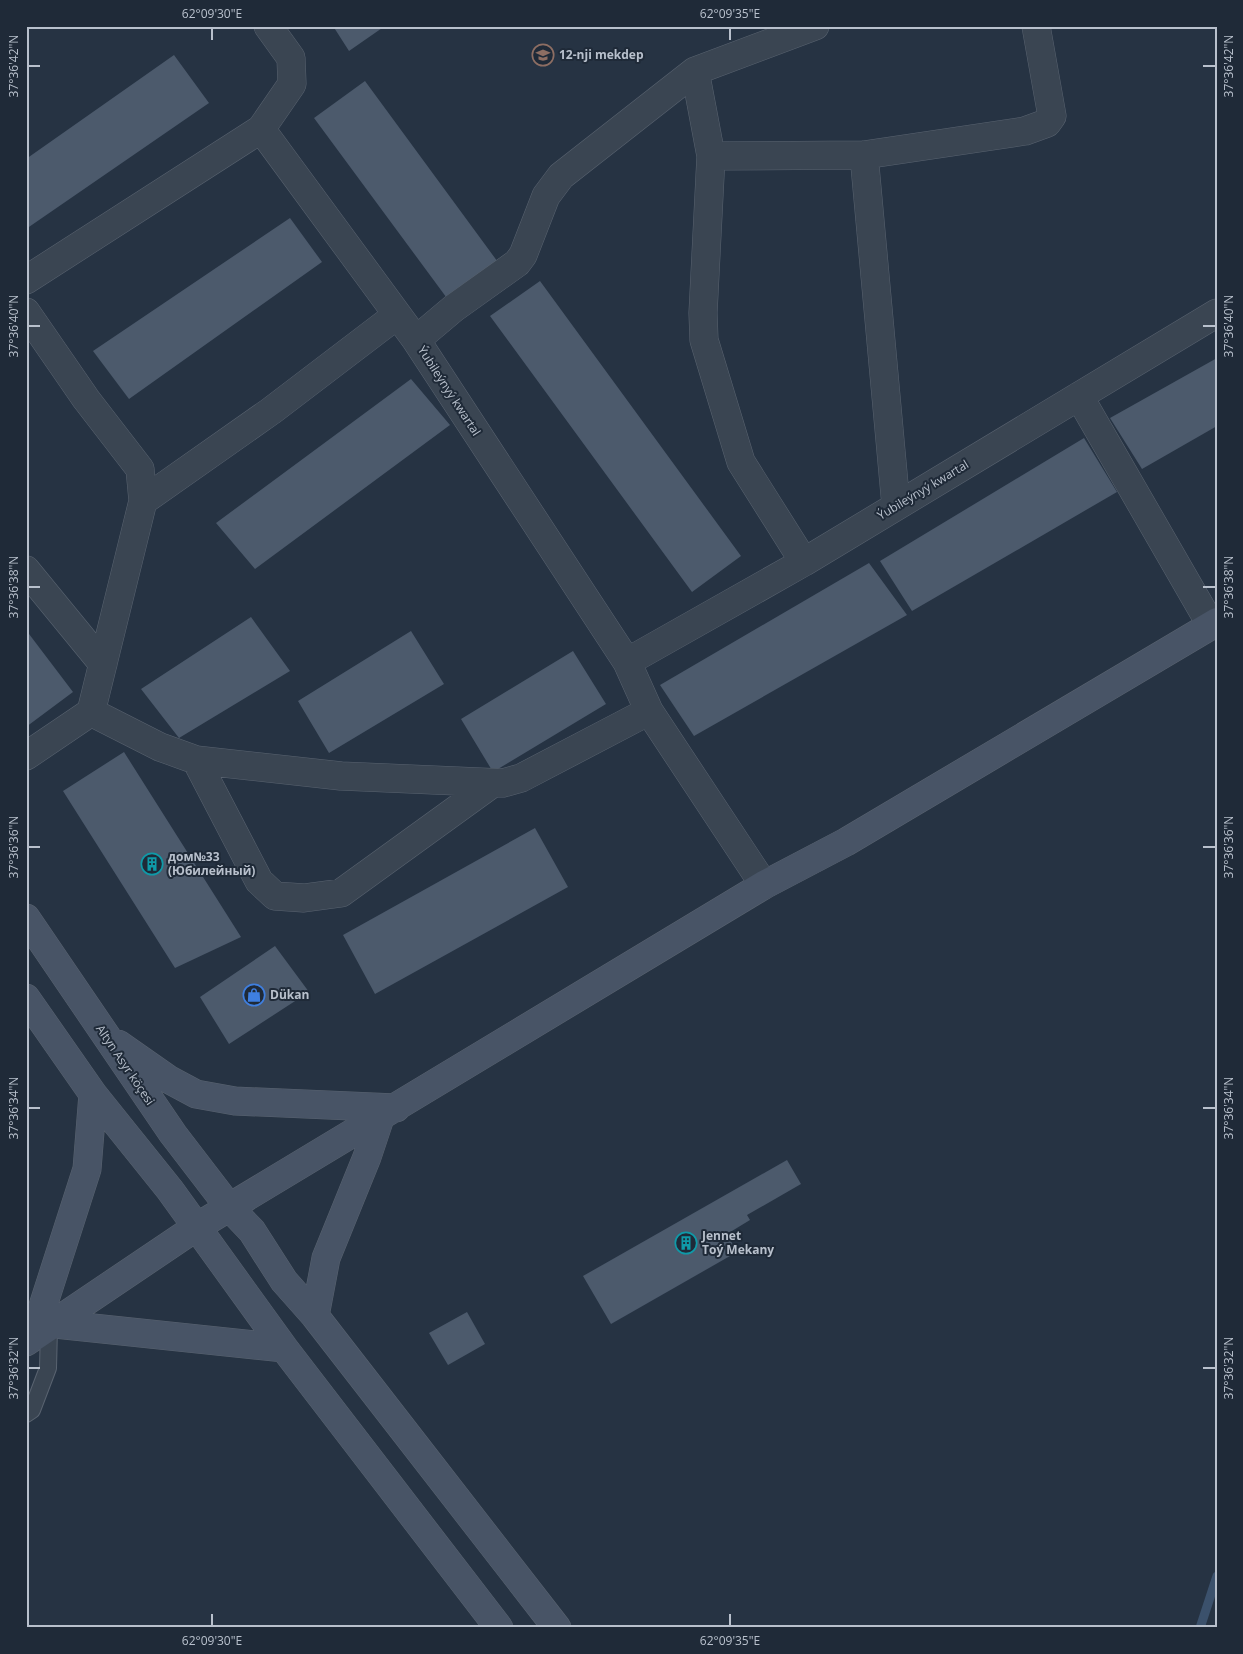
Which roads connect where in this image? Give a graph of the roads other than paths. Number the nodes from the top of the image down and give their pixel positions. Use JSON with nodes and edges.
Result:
{"nodes":[{"id":1,"x":268,"y":26,"type":"edge"},
{"id":2,"x":815,"y":26,"type":"edge"},
{"id":3,"x":1036,"y":26,"type":"edge"},
{"id":4,"x":695,"y":71,"type":"junction"},
{"id":5,"x":261,"y":129,"type":"junction"},
{"id":6,"x":864,"y":155,"type":"junction"},
{"id":7,"x":711,"y":156,"type":"junction"},
{"id":8,"x":26,"y":280,"type":"edge"},
{"id":9,"x":26,"y":312,"type":"edge"},
{"id":10,"x":1217,"y":313,"type":"edge"},
{"id":11,"x":397,"y":315,"type":"junction"},
{"id":12,"x":416,"y":340,"type":"junction"},
{"id":13,"x":1080,"y":396,"type":"junction"},
{"id":14,"x":143,"y":501,"type":"junction"},
{"id":15,"x":896,"y":506,"type":"junction"},
{"id":16,"x":804,"y":562,"type":"junction"},
{"id":17,"x":26,"y":570,"type":"edge"},
{"id":18,"x":1214,"y":623,"type":"edge"},
{"id":19,"x":626,"y":662,"type":"junction"},
{"id":20,"x":103,"y":664,"type":"junction"},
{"id":21,"x":648,"y":711,"type":"junction"},
{"id":22,"x":91,"y":712,"type":"junction"},
{"id":23,"x":26,"y":756,"type":"edge"},
{"id":24,"x":196,"y":760,"type":"junction"},
{"id":25,"x":493,"y":784,"type":"junction"},
{"id":26,"x":764,"y":885,"type":"junction"},
{"id":27,"x":26,"y":918,"type":"edge"},
{"id":28,"x":26,"y":998,"type":"edge"},
{"id":29,"x":104,"y":1035,"type":"junction"},
{"id":30,"x":93,"y":1094,"type":"junction"},
{"id":31,"x":388,"y":1113,"type":"junction"},
{"id":32,"x":229,"y":1207,"type":"junction"},
{"id":33,"x":195,"y":1228,"type":"junction"},
{"id":34,"x":315,"y":1316,"type":"junction"},
{"id":35,"x":41,"y":1333,"type":"edge"},
{"id":36,"x":284,"y":1348,"type":"junction"},
{"id":37,"x":26,"y":1414,"type":"edge"},
{"id":38,"x":499,"y":1628,"type":"edge"},
{"id":39,"x":556,"y":1628,"type":"edge"}],
"edges":[{"from":1,"to":5,"type":"street"},
{"from":2,"to":4,"type":"street"},
{"from":3,"to":6,"type":"street"},
{"from":4,"to":7,"type":"street"},
{"from":4,"to":12,"type":"street"},
{"from":5,"to":8,"type":"street"},
{"from":5,"to":11,"type":"street","name":"Ýubileýnyý kwartal"},
{"from":6,"to":7,"type":"street"},
{"from":6,"to":15,"type":"street"},
{"from":7,"to":16,"type":"street"},
{"from":9,"to":14,"type":"street"},
{"from":10,"to":13,"type":"street","name":"Ýubileýnyý kwartal"},
{"from":11,"to":12,"type":"street","name":"Ýubileýnyý kwartal"},
{"from":11,"to":14,"type":"street"},
{"from":12,"to":19,"type":"street","name":"Ýubileýnyý kwartal"},
{"from":13,"to":15,"type":"street","name":"Ýubileýnyý kwartal"},
{"from":13,"to":18,"type":"street"},
{"from":14,"to":20,"type":"street"},
{"from":15,"to":16,"type":"street","name":"Ýubileýnyý kwartal"},
{"from":16,"to":19,"type":"street","name":"Ýubileýnyý kwartal"},
{"from":17,"to":20,"type":"street"},
{"from":18,"to":26,"type":"street"},
{"from":19,"to":21,"type":"street","name":"Ýubileýnyý kwartal"},
{"from":20,"to":22,"type":"street"},
{"from":21,"to":25,"type":"street"},
{"from":21,"to":26,"type":"street","name":"Ýubileýnyý kwartal"},
{"from":22,"to":23,"type":"street"},
{"from":22,"to":24,"type":"street"},
{"from":24,"to":25,"type":"street"},
{"from":24,"to":25,"type":"street"},
{"from":26,"to":31,"type":"street"},
{"from":27,"to":29,"type":"street","name":"Altyn Asyr köçesi"},
{"from":28,"to":30,"type":"street"},
{"from":29,"to":31,"type":"street"},
{"from":29,"to":32,"type":"street","name":"Altyn Asyr köçesi"},
{"from":30,"to":33,"type":"street"},
{"from":30,"to":35,"type":"street"},
{"from":31,"to":32,"type":"street"},
{"from":31,"to":34,"type":"street"},
{"from":32,"to":33,"type":"street"},
{"from":32,"to":34,"type":"street","name":"Altyn Asyr köçesi"},
{"from":33,"to":35,"type":"street"},
{"from":33,"to":36,"type":"street"},
{"from":34,"to":39,"type":"street","name":"Altyn Asyr köçesi"},
{"from":35,"to":36,"type":"street"},
{"from":35,"to":37,"type":"lane"},
{"from":36,"to":38,"type":"street"}]}
